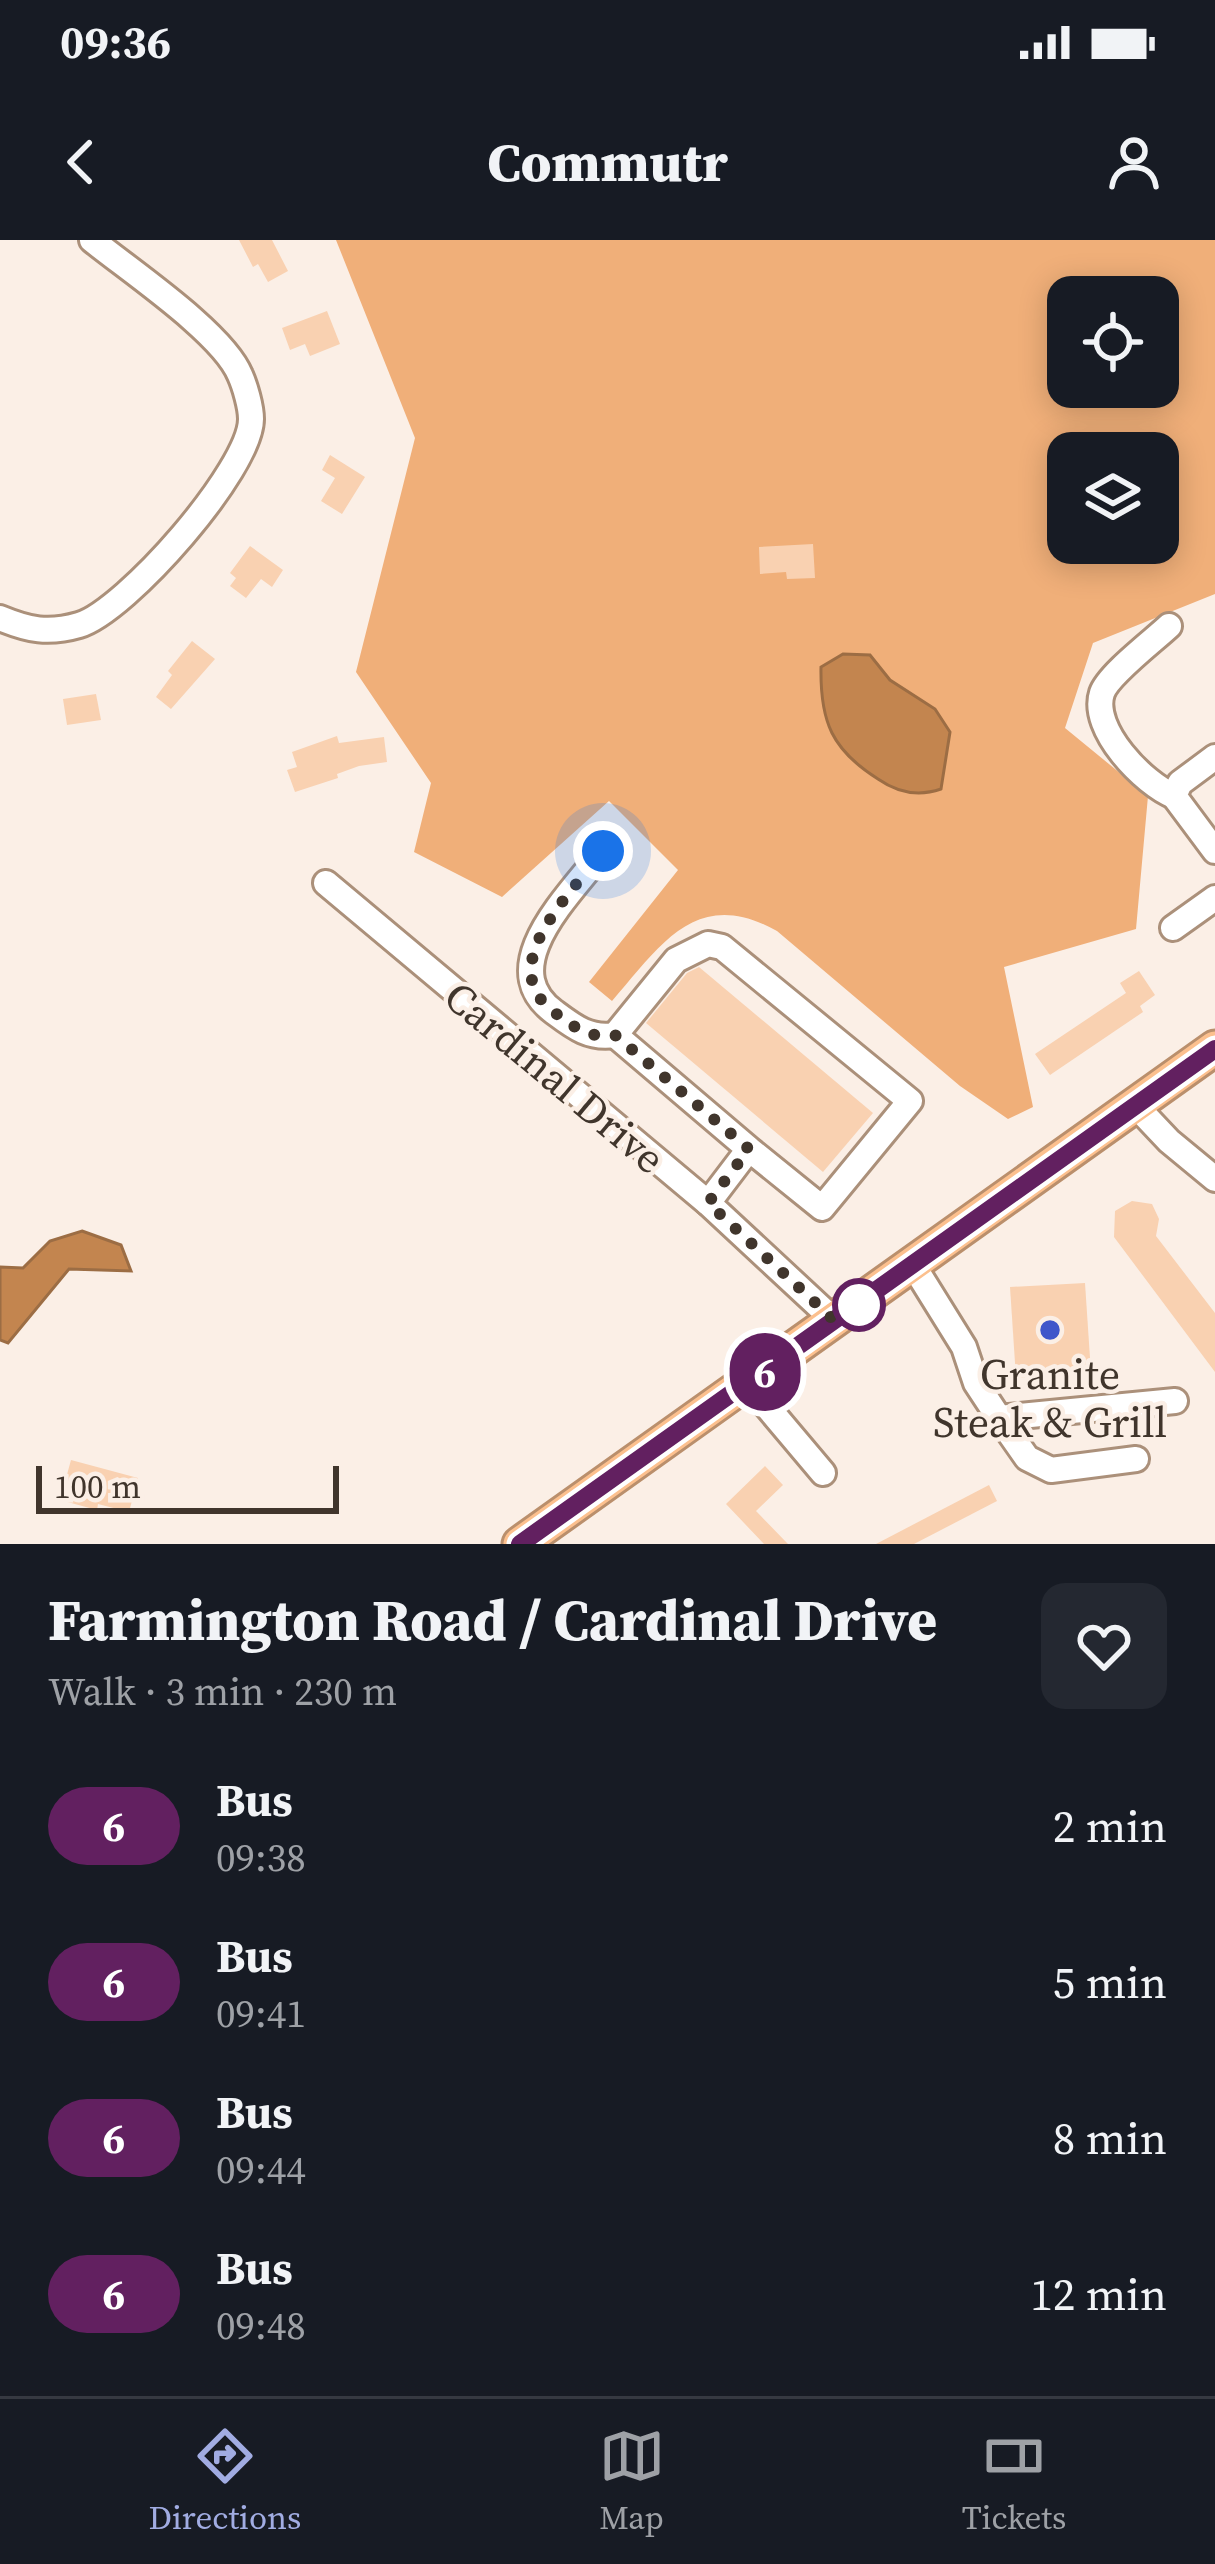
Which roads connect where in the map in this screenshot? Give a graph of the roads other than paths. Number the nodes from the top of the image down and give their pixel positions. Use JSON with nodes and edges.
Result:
{"nodes":[{"id":1,"x":92,"y":240,"type":"edge"},
{"id":2,"x":0,"y":617,"type":"edge"},
{"id":3,"x":1169,"y":626,"type":"dead end"},
{"id":4,"x":1215,"y":757,"type":"edge"},
{"id":5,"x":1174,"y":796,"type":"junction"},
{"id":6,"x":603,"y":851,"type":"dead end"},
{"id":7,"x":1215,"y":851,"type":"edge"},
{"id":8,"x":326,"y":883,"type":"dead end"},
{"id":9,"x":1215,"y":898,"type":"edge"},
{"id":10,"x":1173,"y":928,"type":"dead end"},
{"id":11,"x":615,"y":1035,"type":"junction"},
{"id":12,"x":1215,"y":1048,"type":"edge"},
{"id":13,"x":1135,"y":1106,"type":"junction"},
{"id":14,"x":749,"y":1149,"type":"junction"},
{"id":15,"x":1215,"y":1179,"type":"edge"},
{"id":16,"x":708,"y":1203,"type":"junction"},
{"id":17,"x":913,"y":1265,"type":"junction"},
{"id":18,"x":836,"y":1322,"type":"junction"},
{"id":19,"x":748,"y":1384,"type":"junction"},
{"id":20,"x":1175,"y":1401,"type":"dead end"},
{"id":21,"x":1000,"y":1418,"type":"junction"},
{"id":22,"x":1136,"y":1459,"type":"dead end"},
{"id":23,"x":823,"y":1473,"type":"dead end"},
{"id":24,"x":520,"y":1544,"type":"edge"}],
"edges":[{"from":1,"to":2,"type":"street"},
{"from":3,"to":5,"type":"street"},
{"from":4,"to":5,"type":"street"},
{"from":5,"to":7,"type":"street"},
{"from":6,"to":11,"type":"street"},
{"from":8,"to":16,"type":"street","name":"Cardinal Drive"},
{"from":9,"to":10,"type":"street"},
{"from":11,"to":14,"type":"street"},
{"from":11,"to":14,"type":"street"},
{"from":12,"to":13,"type":"highway"},
{"from":13,"to":15,"type":"street"},
{"from":13,"to":17,"type":"highway"},
{"from":14,"to":16,"type":"street"},
{"from":16,"to":18,"type":"street","name":"Cardinal Drive"},
{"from":17,"to":18,"type":"highway"},
{"from":17,"to":21,"type":"street"},
{"from":18,"to":19,"type":"highway"},
{"from":19,"to":23,"type":"street"},
{"from":19,"to":24,"type":"highway"},
{"from":20,"to":21,"type":"street"},
{"from":21,"to":22,"type":"street"}]}
